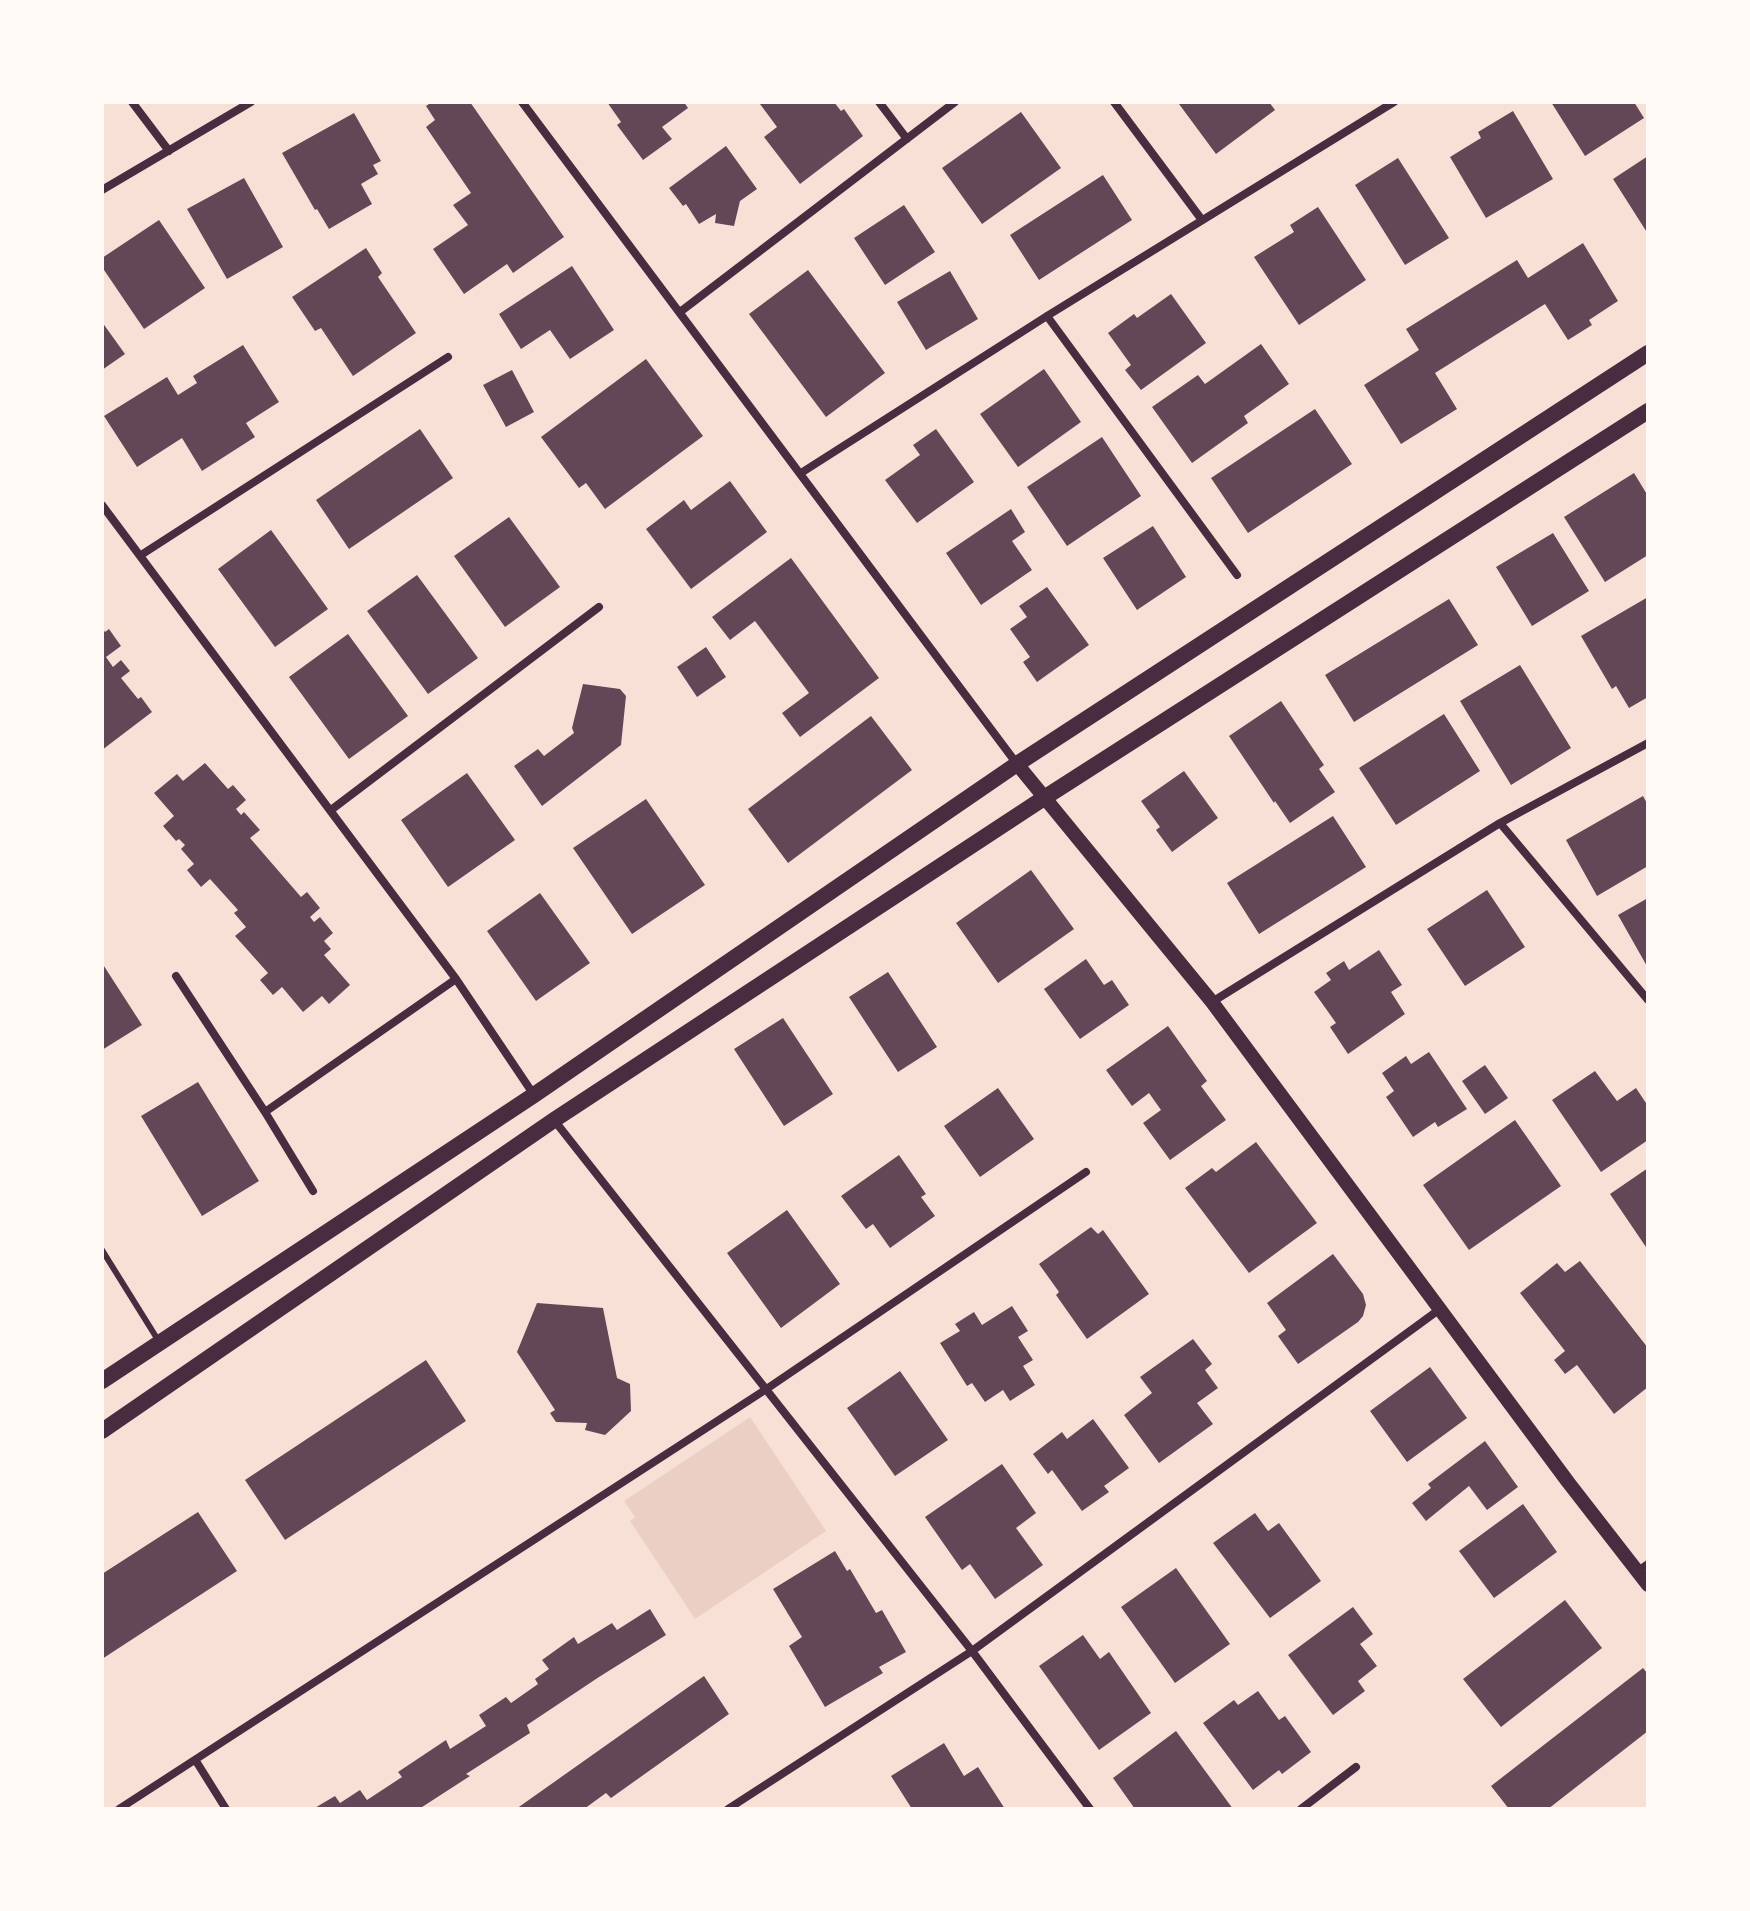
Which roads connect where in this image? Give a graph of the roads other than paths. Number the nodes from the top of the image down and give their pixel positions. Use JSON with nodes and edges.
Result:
{"nodes":[{"id":1,"x":132,"y":102,"type":"edge"},
{"id":2,"x":251,"y":102,"type":"edge"},
{"id":3,"x":522,"y":102,"type":"edge"},
{"id":4,"x":879,"y":102,"type":"edge"},
{"id":5,"x":955,"y":102,"type":"edge"},
{"id":6,"x":1114,"y":102,"type":"edge"},
{"id":7,"x":1394,"y":102,"type":"edge"},
{"id":8,"x":907,"y":139,"type":"junction"},
{"id":9,"x":169,"y":151,"type":"junction"},
{"id":10,"x":102,"y":190,"type":"edge"},
{"id":11,"x":1202,"y":220,"type":"junction"},
{"id":12,"x":680,"y":312,"type":"junction"},
{"id":13,"x":1047,"y":316,"type":"junction"},
{"id":14,"x":1648,"y":353,"type":"edge"},
{"id":15,"x":448,"y":357,"type":"dead end"},
{"id":16,"x":1648,"y":411,"type":"edge"},
{"id":17,"x":801,"y":473,"type":"junction"},
{"id":18,"x":102,"y":505,"type":"edge"},
{"id":19,"x":141,"y":555,"type":"junction"},
{"id":20,"x":1237,"y":575,"type":"dead end"},
{"id":21,"x":599,"y":607,"type":"dead end"},
{"id":22,"x":1648,"y":743,"type":"edge"},
{"id":23,"x":1017,"y":764,"type":"junction"},
{"id":24,"x":1044,"y":798,"type":"junction"},
{"id":25,"x":331,"y":810,"type":"junction"},
{"id":26,"x":1500,"y":823,"type":"junction"},
{"id":27,"x":176,"y":976,"type":"dead end"},
{"id":28,"x":456,"y":979,"type":"junction"},
{"id":29,"x":1648,"y":1000,"type":"edge"},
{"id":30,"x":1212,"y":1002,"type":"junction"},
{"id":31,"x":534,"y":1095,"type":"junction"},
{"id":32,"x":265,"y":1112,"type":"junction"},
{"id":33,"x":554,"y":1120,"type":"junction"},
{"id":34,"x":1086,"y":1172,"type":"dead end"},
{"id":35,"x":313,"y":1191,"type":"dead end"},
{"id":36,"x":102,"y":1250,"type":"edge"},
{"id":37,"x":1440,"y":1309,"type":"junction"},
{"id":38,"x":160,"y":1343,"type":"junction"},
{"id":39,"x":102,"y":1381,"type":"edge"},
{"id":40,"x":765,"y":1390,"type":"junction"},
{"id":41,"x":102,"y":1431,"type":"edge"},
{"id":42,"x":1643,"y":1568,"type":"edge"},
{"id":43,"x":1648,"y":1585,"type":"edge"},
{"id":44,"x":972,"y":1651,"type":"junction"},
{"id":45,"x":196,"y":1761,"type":"junction"},
{"id":46,"x":1356,"y":1767,"type":"dead end"},
{"id":47,"x":119,"y":1809,"type":"edge"},
{"id":48,"x":226,"y":1809,"type":"edge"},
{"id":49,"x":728,"y":1809,"type":"edge"},
{"id":50,"x":1090,"y":1809,"type":"edge"},
{"id":51,"x":1301,"y":1809,"type":"edge"}],
"edges":[{"from":1,"to":9,"type":"street"},
{"from":2,"to":9,"type":"street"},
{"from":3,"to":12,"type":"street"},
{"from":4,"to":8,"type":"street"},
{"from":5,"to":8,"type":"street"},
{"from":6,"to":11,"type":"street"},
{"from":7,"to":11,"type":"street"},
{"from":8,"to":12,"type":"street"},
{"from":9,"to":10,"type":"street"},
{"from":11,"to":13,"type":"street"},
{"from":12,"to":17,"type":"street"},
{"from":13,"to":17,"type":"street"},
{"from":13,"to":20,"type":"street"},
{"from":14,"to":23,"type":"main road"},
{"from":15,"to":19,"type":"street"},
{"from":16,"to":24,"type":"main road"},
{"from":17,"to":23,"type":"street"},
{"from":18,"to":19,"type":"street"},
{"from":19,"to":25,"type":"street"},
{"from":21,"to":25,"type":"street"},
{"from":22,"to":26,"type":"street"},
{"from":23,"to":24,"type":"street"},
{"from":23,"to":31,"type":"main road"},
{"from":24,"to":30,"type":"street"},
{"from":24,"to":33,"type":"main road"},
{"from":25,"to":28,"type":"street"},
{"from":26,"to":29,"type":"street"},
{"from":26,"to":30,"type":"street"},
{"from":27,"to":32,"type":"street"},
{"from":28,"to":31,"type":"street"},
{"from":28,"to":32,"type":"street"},
{"from":30,"to":37,"type":"street"},
{"from":31,"to":38,"type":"main road"},
{"from":32,"to":35,"type":"street"},
{"from":33,"to":40,"type":"street"},
{"from":33,"to":41,"type":"main road"},
{"from":34,"to":40,"type":"street"},
{"from":36,"to":38,"type":"lane"},
{"from":37,"to":42,"type":"street"},
{"from":37,"to":44,"type":"street"},
{"from":38,"to":39,"type":"main road"},
{"from":40,"to":44,"type":"street"},
{"from":40,"to":45,"type":"street"},
{"from":42,"to":43,"type":"street"},
{"from":44,"to":49,"type":"street"},
{"from":44,"to":50,"type":"street"},
{"from":45,"to":47,"type":"street"},
{"from":45,"to":48,"type":"street"},
{"from":46,"to":51,"type":"street"}]}
